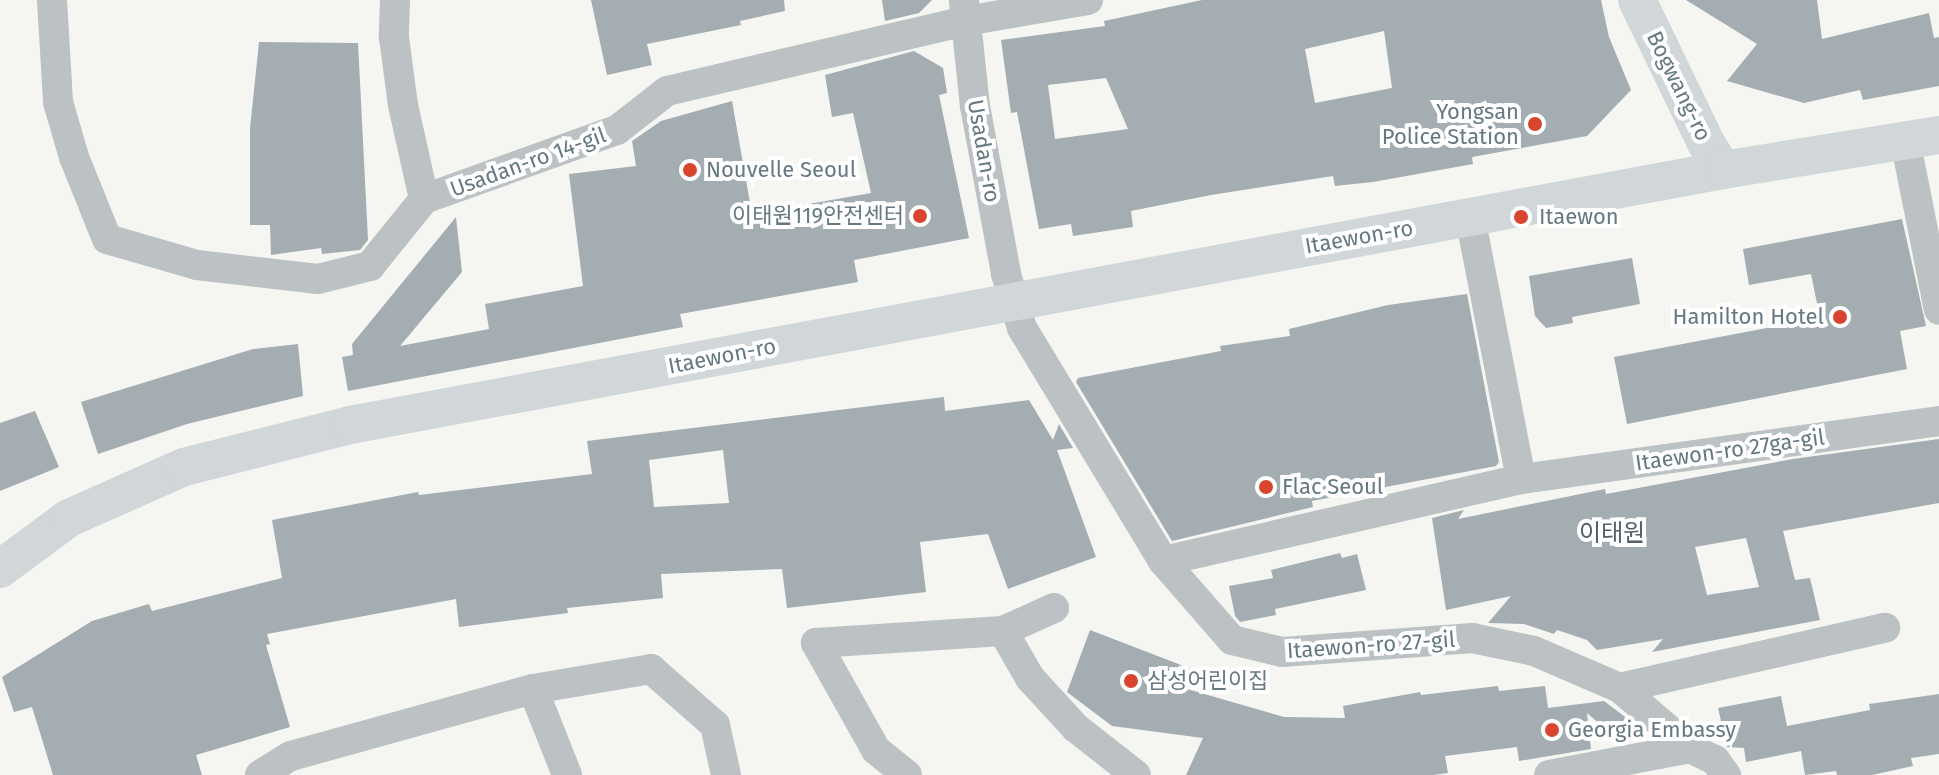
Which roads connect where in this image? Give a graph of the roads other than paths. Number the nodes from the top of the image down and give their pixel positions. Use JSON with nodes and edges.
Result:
{"nodes":[{"id":1,"x":52,"y":0,"type":"edge"},
{"id":2,"x":395,"y":0,"type":"edge"},
{"id":3,"x":1088,"y":0,"type":"edge"},
{"id":4,"x":1637,"y":0,"type":"edge"},
{"id":5,"x":964,"y":10,"type":"edge"},
{"id":6,"x":1922,"y":137,"type":"edge"},
{"id":7,"x":1723,"y":170,"type":"junction"},
{"id":8,"x":424,"y":199,"type":"junction"},
{"id":9,"x":1470,"y":217,"type":"junction"},
{"id":10,"x":1014,"y":301,"type":"junction"},
{"id":11,"x":1939,"y":310,"type":"edge"},
{"id":12,"x":1939,"y":421,"type":"edge"},
{"id":13,"x":1521,"y":479,"type":"junction"},
{"id":14,"x":1163,"y":561,"type":"junction"},
{"id":15,"x":0,"y":569,"type":"edge"},
{"id":16,"x":1054,"y":608,"type":"dead end"},
{"id":17,"x":1885,"y":628,"type":"dead end"},
{"id":18,"x":1003,"y":631,"type":"junction"},
{"id":19,"x":1620,"y":688,"type":"junction"},
{"id":20,"x":533,"y":689,"type":"junction"},
{"id":21,"x":1690,"y":748,"type":"junction"},
{"id":22,"x":295,"y":765,"type":"edge"},
{"id":23,"x":260,"y":775,"type":"edge"},
{"id":24,"x":567,"y":775,"type":"edge"},
{"id":25,"x":726,"y":775,"type":"edge"},
{"id":26,"x":907,"y":775,"type":"edge"},
{"id":27,"x":1136,"y":775,"type":"edge"},
{"id":28,"x":1549,"y":775,"type":"edge"},
{"id":29,"x":1726,"y":775,"type":"edge"}],
"edges":[{"from":1,"to":8,"type":"street","name":"Usadan-ro 14-gil"},
{"from":2,"to":8,"type":"street"},
{"from":3,"to":5,"type":"street","name":"Usadan-ro 14-gil"},
{"from":4,"to":7,"type":"main road","name":"Bogwang-ro"},
{"from":5,"to":8,"type":"street","name":"Usadan-ro 14-gil"},
{"from":5,"to":10,"type":"street","name":"Usadan-ro"},
{"from":6,"to":7,"type":"main road","name":"Itaewon-ro"},
{"from":6,"to":11,"type":"street","name":"Itaewon-ro"},
{"from":7,"to":9,"type":"main road","name":"Itaewon-ro"},
{"from":9,"to":10,"type":"main road","name":"Itaewon-ro"},
{"from":9,"to":13,"type":"street"},
{"from":10,"to":14,"type":"street","name":"Itaewon-ro 27-gil"},
{"from":10,"to":15,"type":"main road","name":"Itaewon-ro"},
{"from":12,"to":13,"type":"street","name":"Itaewon-ro 27ga-gil"},
{"from":13,"to":14,"type":"street"},
{"from":14,"to":19,"type":"street","name":"Itaewon-ro 27-gil"},
{"from":16,"to":18,"type":"street"},
{"from":17,"to":19,"type":"street"},
{"from":18,"to":26,"type":"street"},
{"from":18,"to":27,"type":"street"},
{"from":19,"to":21,"type":"street","name":"Itaewon-ro 27-gil"},
{"from":20,"to":22,"type":"street"},
{"from":20,"to":24,"type":"street"},
{"from":20,"to":25,"type":"street"},
{"from":21,"to":28,"type":"street"},
{"from":21,"to":29,"type":"street","name":"Itaewon-ro 27-gil"},
{"from":22,"to":23,"type":"street"}]}
